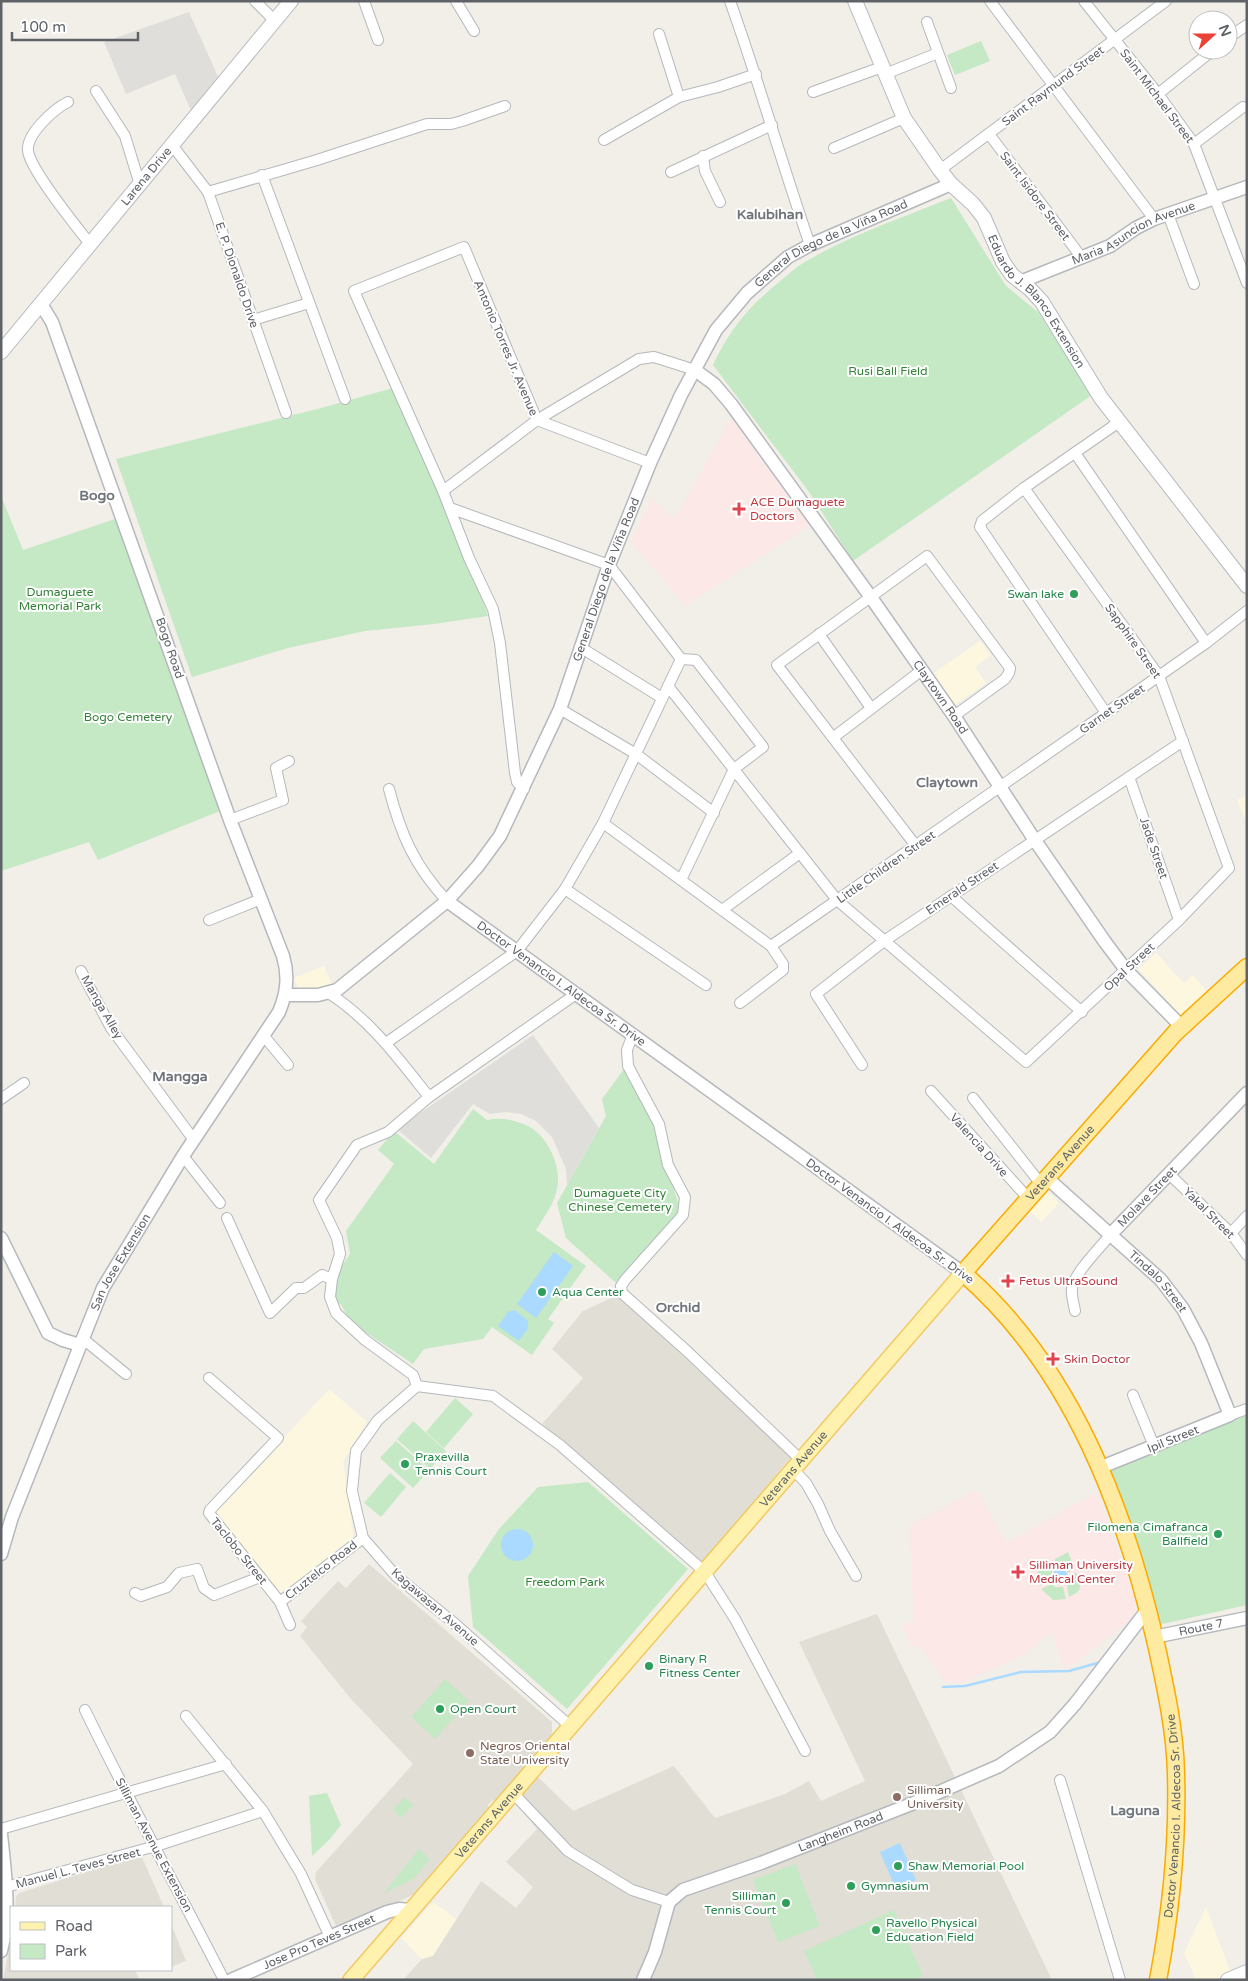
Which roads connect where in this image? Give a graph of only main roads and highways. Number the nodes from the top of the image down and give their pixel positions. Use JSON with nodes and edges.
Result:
{"nodes":[{"id":1,"x":291,"y":1,"type":"edge"},
{"id":2,"x":856,"y":1,"type":"edge"},
{"id":3,"x":3,"y":344,"type":"edge"},
{"id":4,"x":1247,"y":586,"type":"edge"},
{"id":5,"x":1247,"y":967,"type":"edge"},
{"id":6,"x":963,"y":1272,"type":"junction"},
{"id":7,"x":1247,"y":1972,"type":"edge"},
{"id":8,"x":352,"y":1980,"type":"edge"},
{"id":9,"x":1158,"y":1980,"type":"edge"},
{"id":10,"x":1228,"y":1980,"type":"edge"}],
"edges":[{"from":1,"to":3,"type":"main road","name":"Larena Drive"},
{"from":2,"to":4,"type":"main road","name":"Eduardo J. Blanco Extension"},
{"from":5,"to":6,"type":"highway","name":"Veterans Avenue"},
{"from":6,"to":8,"type":"main road","name":"Veterans Avenue"},
{"from":6,"to":9,"type":"highway","name":"Doctor Venancio I. Aldecoa Sr. Drive"},
{"from":7,"to":10,"type":"main road"}]}
